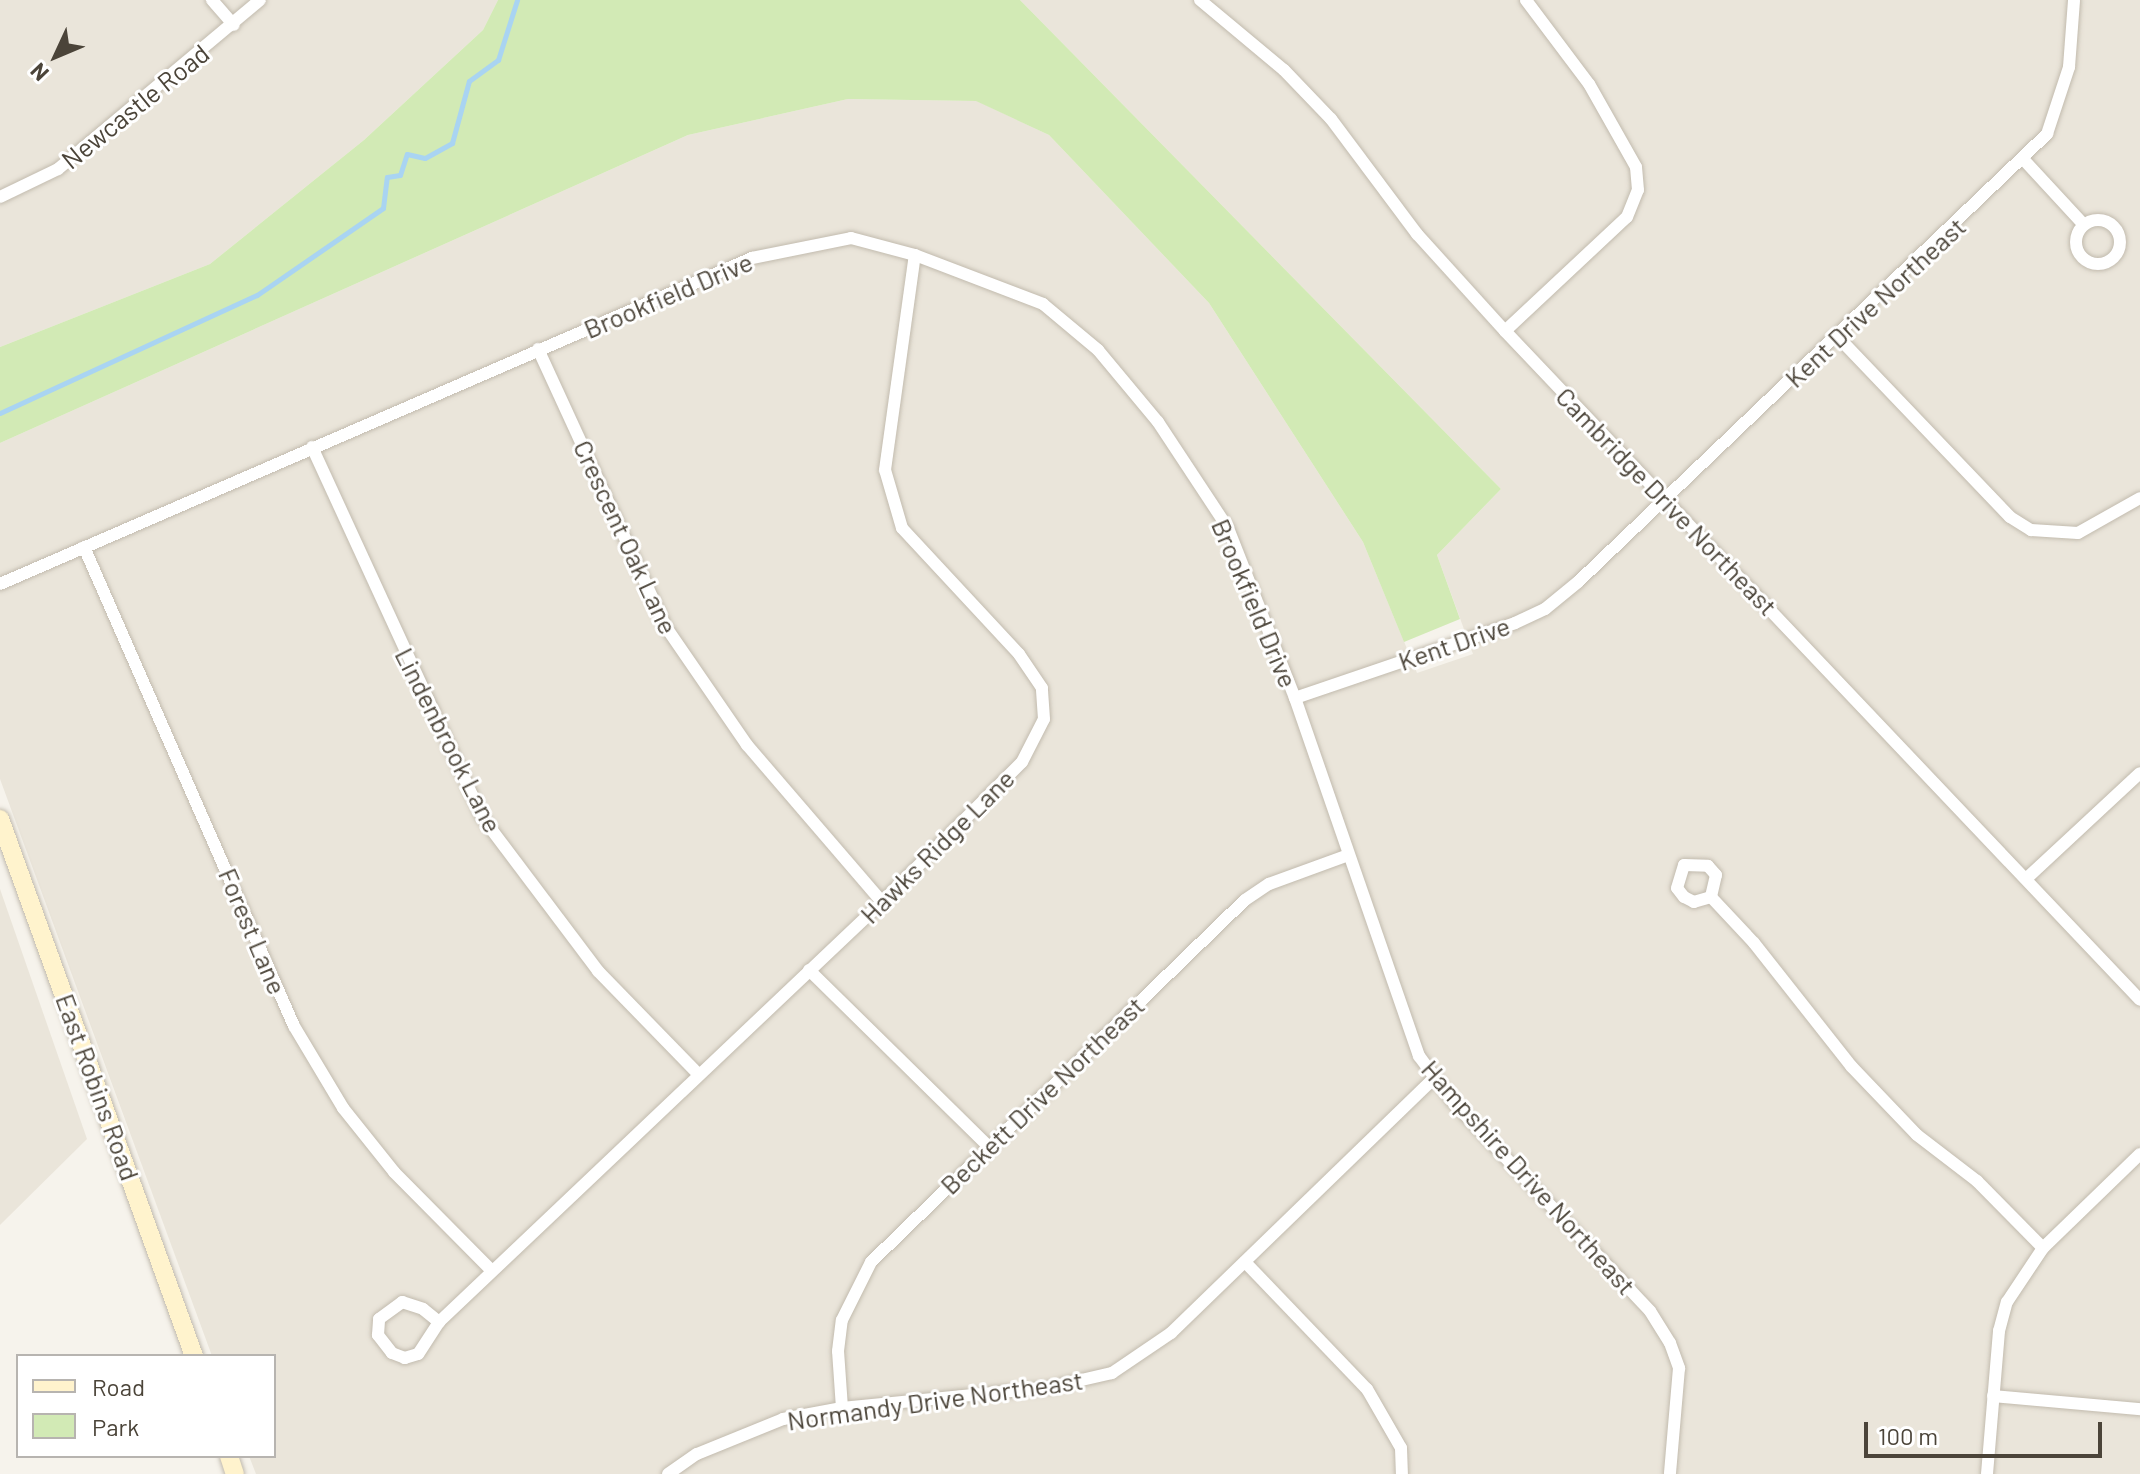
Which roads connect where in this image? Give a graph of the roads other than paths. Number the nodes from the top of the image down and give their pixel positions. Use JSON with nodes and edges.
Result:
{"nodes":[{"id":1,"x":212,"y":0,"type":"edge"},
{"id":2,"x":260,"y":0,"type":"edge"},
{"id":3,"x":1200,"y":0,"type":"edge"},
{"id":4,"x":1526,"y":0,"type":"edge"},
{"id":5,"x":2074,"y":0,"type":"edge"},
{"id":6,"x":234,"y":25,"type":"junction"},
{"id":7,"x":2024,"y":160,"type":"junction"},
{"id":8,"x":0,"y":197,"type":"edge"},
{"id":9,"x":2083,"y":224,"type":"dead end"},
{"id":10,"x":915,"y":255,"type":"junction"},
{"id":11,"x":1505,"y":331,"type":"junction"},
{"id":12,"x":1838,"y":337,"type":"junction"},
{"id":13,"x":538,"y":349,"type":"junction"},
{"id":14,"x":312,"y":447,"type":"junction"},
{"id":15,"x":2140,"y":498,"type":"edge"},
{"id":16,"x":1665,"y":499,"type":"junction"},
{"id":17,"x":84,"y":547,"type":"junction"},
{"id":18,"x":1599,"y":561,"type":"joint"},
{"id":19,"x":0,"y":584,"type":"edge"},
{"id":20,"x":1295,"y":698,"type":"junction"},
{"id":21,"x":2140,"y":773,"type":"edge"},
{"id":22,"x":2,"y":828,"type":"edge"},
{"id":23,"x":1346,"y":856,"type":"junction"},
{"id":24,"x":2027,"y":878,"type":"junction"},
{"id":25,"x":1711,"y":897,"type":"dead end"},
{"id":26,"x":882,"y":902,"type":"junction"},
{"id":27,"x":809,"y":970,"type":"junction"},
{"id":28,"x":2140,"y":1000,"type":"edge"},
{"id":29,"x":698,"y":1074,"type":"junction"},
{"id":30,"x":1433,"y":1079,"type":"junction"},
{"id":31,"x":987,"y":1145,"type":"junction"},
{"id":32,"x":2140,"y":1154,"type":"edge"},
{"id":33,"x":2043,"y":1248,"type":"junction"},
{"id":34,"x":1245,"y":1262,"type":"junction"},
{"id":35,"x":491,"y":1270,"type":"junction"},
{"id":36,"x":439,"y":1322,"type":"junction"},
{"id":37,"x":193,"y":1354,"type":"edge"},
{"id":38,"x":1993,"y":1396,"type":"junction"},
{"id":39,"x":842,"y":1408,"type":"junction"},
{"id":40,"x":2140,"y":1409,"type":"edge"},
{"id":41,"x":668,"y":1474,"type":"edge"},
{"id":42,"x":1402,"y":1474,"type":"edge"},
{"id":43,"x":1670,"y":1474,"type":"edge"},
{"id":44,"x":1987,"y":1474,"type":"edge"}],
"edges":[{"from":1,"to":6,"type":"street"},
{"from":2,"to":6,"type":"street","name":"Newcastle Road"},
{"from":3,"to":11,"type":"street","name":"Cambridge Drive Northeast"},
{"from":4,"to":11,"type":"street"},
{"from":5,"to":7,"type":"street","name":"Kent Drive Northeast"},
{"from":6,"to":8,"type":"street","name":"Newcastle Road"},
{"from":7,"to":9,"type":"street"},
{"from":7,"to":12,"type":"street","name":"Kent Drive Northeast"},
{"from":10,"to":13,"type":"street","name":"Brookfield Drive"},
{"from":10,"to":20,"type":"street","name":"Brookfield Drive"},
{"from":10,"to":26,"type":"street","name":"Hawks Ridge Lane"},
{"from":11,"to":16,"type":"street","name":"Cambridge Drive Northeast"},
{"from":12,"to":15,"type":"street"},
{"from":12,"to":16,"type":"street","name":"Kent Drive Northeast"},
{"from":13,"to":14,"type":"street","name":"Brookfield Drive"},
{"from":13,"to":26,"type":"street","name":"Crescent Oak Lane"},
{"from":14,"to":17,"type":"street","name":"Brookfield Drive"},
{"from":14,"to":29,"type":"street","name":"Lindenbrook Lane"},
{"from":16,"to":18,"type":"street","name":"Kent Drive Northeast"},
{"from":16,"to":24,"type":"street","name":"Cambridge Drive Northeast"},
{"from":17,"to":19,"type":"street","name":"Brookfield Drive"},
{"from":17,"to":35,"type":"street","name":"Forest Lane"},
{"from":18,"to":20,"type":"street","name":"Kent Drive"},
{"from":20,"to":23,"type":"street","name":"Hampshire Drive Northeast"},
{"from":21,"to":24,"type":"street"},
{"from":22,"to":37,"type":"street","name":"East Robins Road"},
{"from":23,"to":30,"type":"street","name":"Hampshire Drive Northeast"},
{"from":23,"to":31,"type":"street","name":"Beckett Drive Northeast"},
{"from":24,"to":28,"type":"street","name":"Cambridge Drive Northeast"},
{"from":25,"to":33,"type":"street"},
{"from":26,"to":27,"type":"street","name":"Hawks Ridge Lane"},
{"from":27,"to":29,"type":"street","name":"Hawks Ridge Lane"},
{"from":27,"to":31,"type":"street"},
{"from":29,"to":35,"type":"street","name":"Hawks Ridge Lane"},
{"from":30,"to":34,"type":"street","name":"Normandy Drive Northeast"},
{"from":30,"to":43,"type":"street","name":"Hampshire Drive Northeast"},
{"from":31,"to":39,"type":"street","name":"Beckett Drive Northeast"},
{"from":32,"to":33,"type":"street"},
{"from":33,"to":38,"type":"street"},
{"from":34,"to":39,"type":"street","name":"Normandy Drive Northeast"},
{"from":34,"to":42,"type":"street"},
{"from":35,"to":36,"type":"street","name":"Hawks Ridge Lane"},
{"from":36,"to":36,"type":"street","name":"Hawks Ridge Lane"},
{"from":38,"to":40,"type":"street"},
{"from":38,"to":44,"type":"street"},
{"from":39,"to":41,"type":"street","name":"Normandy Drive Northeast"}]}
